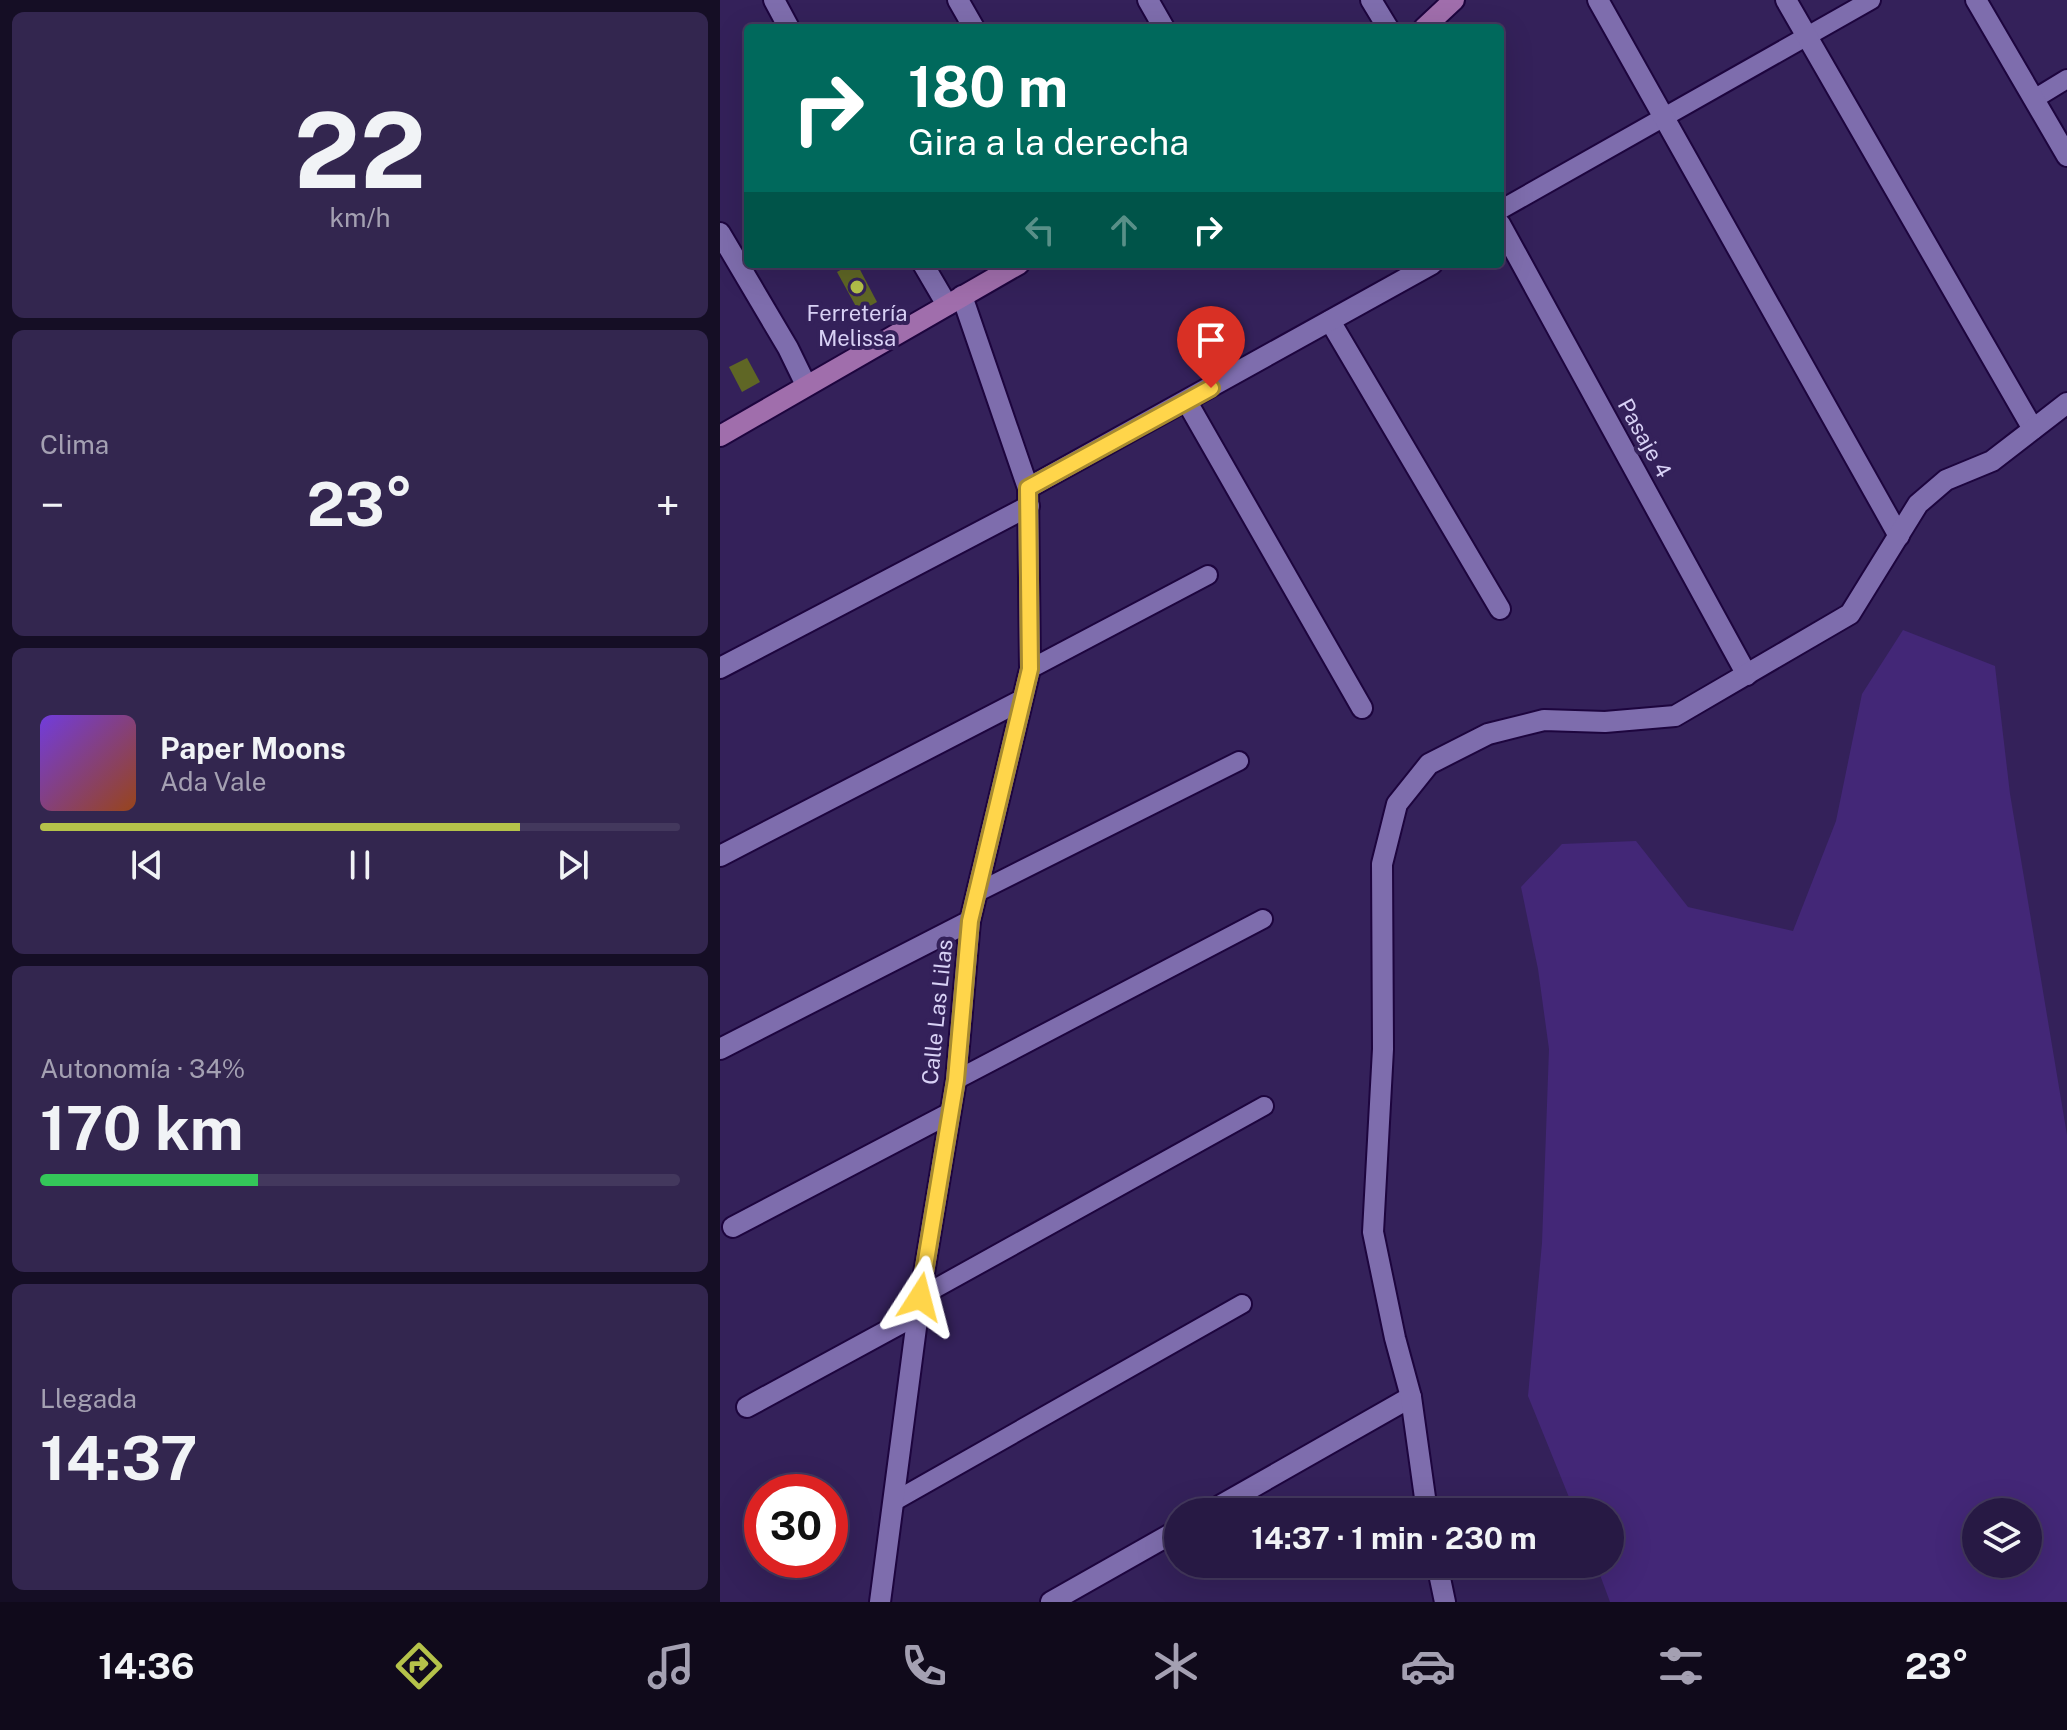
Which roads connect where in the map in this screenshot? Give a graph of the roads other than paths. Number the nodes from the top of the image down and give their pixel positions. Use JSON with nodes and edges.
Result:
{"nodes":[{"id":1,"x":774,"y":0,"type":"edge"},
{"id":2,"x":958,"y":0,"type":"edge"},
{"id":3,"x":1148,"y":0,"type":"edge"},
{"id":4,"x":1371,"y":0,"type":"edge"},
{"id":5,"x":1454,"y":0,"type":"edge"},
{"id":6,"x":1598,"y":0,"type":"edge"},
{"id":7,"x":1786,"y":0,"type":"edge"},
{"id":8,"x":1871,"y":0,"type":"edge"},
{"id":9,"x":1976,"y":0,"type":"edge"},
{"id":10,"x":787,"y":24,"type":"edge"},
{"id":11,"x":972,"y":24,"type":"edge"},
{"id":12,"x":1162,"y":24,"type":"edge"},
{"id":13,"x":1386,"y":24,"type":"edge"},
{"id":14,"x":1428,"y":24,"type":"edge"},
{"id":15,"x":1807,"y":37,"type":"junction"},
{"id":16,"x":2067,"y":79,"type":"edge"},
{"id":17,"x":2034,"y":99,"type":"junction"},
{"id":18,"x":1664,"y":117,"type":"junction"},
{"id":19,"x":2067,"y":156,"type":"edge"},
{"id":20,"x":1504,"y":219,"type":"edge"},
{"id":21,"x":1504,"y":229,"type":"edge"},
{"id":22,"x":720,"y":233,"type":"edge"},
{"id":23,"x":926,"y":268,"type":"edge"},
{"id":24,"x":1012,"y":268,"type":"edge"},
{"id":25,"x":1425,"y":268,"type":"edge"},
{"id":26,"x":954,"y":301,"type":"junction"},
{"id":27,"x":1330,"y":321,"type":"junction"},
{"id":28,"x":806,"y":385,"type":"junction"},
{"id":29,"x":1187,"y":402,"type":"junction"},
{"id":30,"x":2067,"y":403,"type":"edge"},
{"id":31,"x":2033,"y":429,"type":"junction"},
{"id":32,"x":720,"y":436,"type":"edge"},
{"id":33,"x":1028,"y":497,"type":"junction"},
{"id":34,"x":1899,"y":536,"type":"junction"},
{"id":35,"x":1208,"y":575,"type":"dead end"},
{"id":36,"x":1500,"y":609,"type":"dead end"},
{"id":37,"x":720,"y":668,"type":"edge"},
{"id":38,"x":1030,"y":669,"type":"junction"},
{"id":39,"x":1747,"y":675,"type":"junction"},
{"id":40,"x":1022,"y":700,"type":"junction"},
{"id":41,"x":1362,"y":708,"type":"dead end"},
{"id":42,"x":1239,"y":761,"type":"dead end"},
{"id":43,"x":720,"y":856,"type":"edge"},
{"id":44,"x":978,"y":892,"type":"junction"},
{"id":45,"x":1263,"y":919,"type":"dead end"},
{"id":46,"x":970,"y":921,"type":"junction"},
{"id":47,"x":720,"y":1049,"type":"edge"},
{"id":48,"x":956,"y":1080,"type":"junction"},
{"id":49,"x":1264,"y":1106,"type":"dead end"},
{"id":50,"x":950,"y":1113,"type":"junction"},
{"id":51,"x":733,"y":1227,"type":"dead end"},
{"id":52,"x":1242,"y":1304,"type":"dead end"},
{"id":53,"x":919,"y":1306,"type":"junction"},
{"id":54,"x":1411,"y":1397,"type":"junction"},
{"id":55,"x":747,"y":1407,"type":"dead end"},
{"id":56,"x":1234,"y":1498,"type":"edge"},
{"id":57,"x":1425,"y":1498,"type":"edge"},
{"id":58,"x":893,"y":1502,"type":"junction"},
{"id":59,"x":1164,"y":1538,"type":"edge"},
{"id":60,"x":1440,"y":1578,"type":"edge"},
{"id":61,"x":880,"y":1602,"type":"edge"},
{"id":62,"x":1051,"y":1602,"type":"edge"},
{"id":63,"x":1445,"y":1602,"type":"edge"}],
"edges":[{"from":1,"to":10,"type":"street"},
{"from":2,"to":11,"type":"street"},
{"from":3,"to":12,"type":"street"},
{"from":4,"to":13,"type":"street"},
{"from":5,"to":14,"type":"main road"},
{"from":6,"to":18,"type":"street"},
{"from":7,"to":15,"type":"street"},
{"from":8,"to":15,"type":"lane"},
{"from":9,"to":17,"type":"street"},
{"from":15,"to":18,"type":"lane"},
{"from":15,"to":31,"type":"street"},
{"from":16,"to":17,"type":"lane"},
{"from":17,"to":19,"type":"street"},
{"from":18,"to":20,"type":"lane"},
{"from":18,"to":34,"type":"street"},
{"from":21,"to":39,"type":"street","name":"Pasaje 4"},
{"from":22,"to":28,"type":"street"},
{"from":23,"to":26,"type":"street","name":"Calle Las Lilas"},
{"from":24,"to":26,"type":"main road"},
{"from":25,"to":27,"type":"street"},
{"from":26,"to":28,"type":"main road"},
{"from":26,"to":33,"type":"street","name":"Calle Las Lilas"},
{"from":27,"to":29,"type":"street"},
{"from":27,"to":36,"type":"street"},
{"from":28,"to":32,"type":"main road"},
{"from":29,"to":33,"type":"street"},
{"from":29,"to":41,"type":"street"},
{"from":30,"to":31,"type":"street"},
{"from":31,"to":34,"type":"street"},
{"from":33,"to":37,"type":"street"},
{"from":33,"to":38,"type":"street","name":"Calle Las Lilas"},
{"from":34,"to":39,"type":"street"},
{"from":35,"to":38,"type":"lane"},
{"from":38,"to":40,"type":"street","name":"Calle Las Lilas"},
{"from":39,"to":54,"type":"street"},
{"from":40,"to":43,"type":"street"},
{"from":40,"to":44,"type":"street","name":"Calle Las Lilas"},
{"from":42,"to":44,"type":"lane"},
{"from":44,"to":46,"type":"street","name":"Calle Las Lilas"},
{"from":45,"to":48,"type":"lane"},
{"from":46,"to":47,"type":"street"},
{"from":46,"to":48,"type":"street","name":"Calle Las Lilas"},
{"from":48,"to":50,"type":"street","name":"Calle Las Lilas"},
{"from":49,"to":53,"type":"lane"},
{"from":50,"to":51,"type":"street"},
{"from":50,"to":53,"type":"street","name":"Calle Las Lilas"},
{"from":52,"to":58,"type":"lane"},
{"from":53,"to":55,"type":"street"},
{"from":53,"to":58,"type":"street","name":"Calle Las Lilas"},
{"from":54,"to":56,"type":"street"},
{"from":54,"to":57,"type":"street"},
{"from":58,"to":61,"type":"street","name":"Calle Las Lilas"},
{"from":59,"to":62,"type":"street"},
{"from":60,"to":63,"type":"street"}]}
